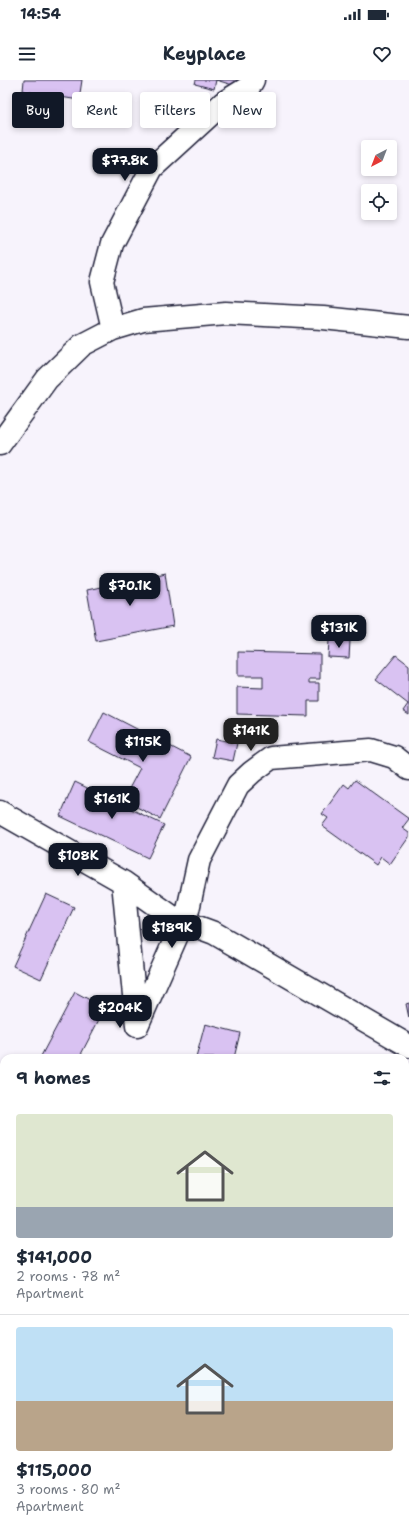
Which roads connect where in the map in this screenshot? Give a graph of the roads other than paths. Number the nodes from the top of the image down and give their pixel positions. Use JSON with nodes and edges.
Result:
{"nodes":[{"id":1,"x":253,"y":80,"type":"edge"},
{"id":2,"x":409,"y":327,"type":"edge"},
{"id":3,"x":114,"y":328,"type":"junction"},
{"id":4,"x":0,"y":444,"type":"edge"},
{"id":5,"x":409,"y":769,"type":"edge"},
{"id":6,"x":0,"y":812,"type":"edge"},
{"id":7,"x":122,"y":882,"type":"junction"},
{"id":8,"x":183,"y":922,"type":"junction"},
{"id":9,"x":409,"y":1046,"type":"edge"}],
"edges":[{"from":1,"to":3,"type":"street"},
{"from":2,"to":3,"type":"street"},
{"from":3,"to":4,"type":"street"},
{"from":5,"to":8,"type":"street"},
{"from":6,"to":7,"type":"street"},
{"from":7,"to":8,"type":"street"},
{"from":7,"to":8,"type":"street"},
{"from":8,"to":9,"type":"street"}]}
